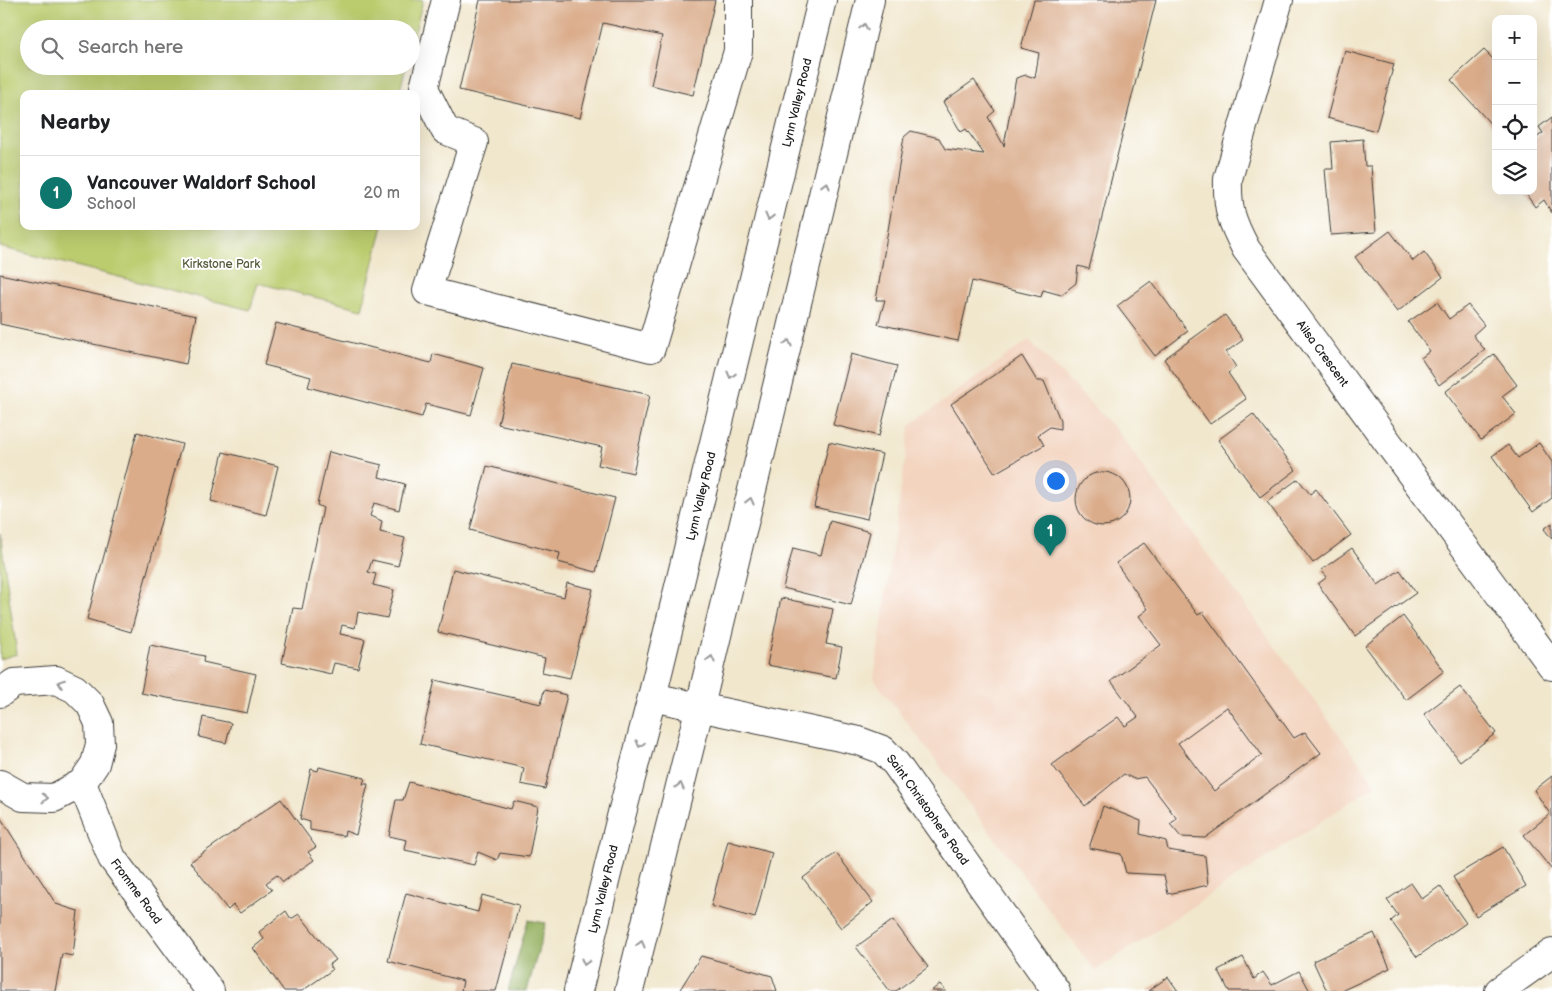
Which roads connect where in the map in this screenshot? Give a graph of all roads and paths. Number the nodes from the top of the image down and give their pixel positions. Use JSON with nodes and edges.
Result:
{"nodes":[{"id":1,"x":446,"y":0,"type":"edge"},
{"id":2,"x":738,"y":0,"type":"edge"},
{"id":3,"x":822,"y":0,"type":"edge"},
{"id":4,"x":870,"y":0,"type":"edge"},
{"id":5,"x":1279,"y":0,"type":"edge"},
{"id":6,"x":1552,"y":666,"type":"edge"},
{"id":7,"x":0,"y":693,"type":"edge"},
{"id":8,"x":652,"y":697,"type":"junction"},
{"id":9,"x":700,"y":706,"type":"junction"},
{"id":10,"x":82,"y":783,"type":"junction"},
{"id":11,"x":0,"y":784,"type":"edge"},
{"id":12,"x":1552,"y":953,"type":"edge"},
{"id":13,"x":210,"y":991,"type":"edge"},
{"id":14,"x":578,"y":991,"type":"edge"},
{"id":15,"x":629,"y":991,"type":"edge"},
{"id":16,"x":1056,"y":991,"type":"edge"},
{"id":17,"x":1499,"y":991,"type":"edge"}],
"edges":[{"from":1,"to":2,"type":"main road"},
{"from":3,"to":8,"type":"main road","name":"Lynn Valley Road","one_way":true},
{"from":9,"to":4,"type":"main road","one_way":true},
{"from":5,"to":6,"type":"main road","name":"Ailsa Crescent"},
{"from":10,"to":7,"type":"main road","one_way":true},
{"from":8,"to":9,"type":"main road","name":"Saint Christophers Road"},
{"from":8,"to":14,"type":"main road","name":"Lynn Valley Road","one_way":true},
{"from":15,"to":9,"type":"main road","one_way":true},
{"from":9,"to":16,"type":"main road","name":"Saint Christophers Road"},
{"from":11,"to":10,"type":"main road","one_way":true},
{"from":10,"to":13,"type":"main road","name":"Fromme Road"},
{"from":12,"to":17,"type":"main road"}]}
